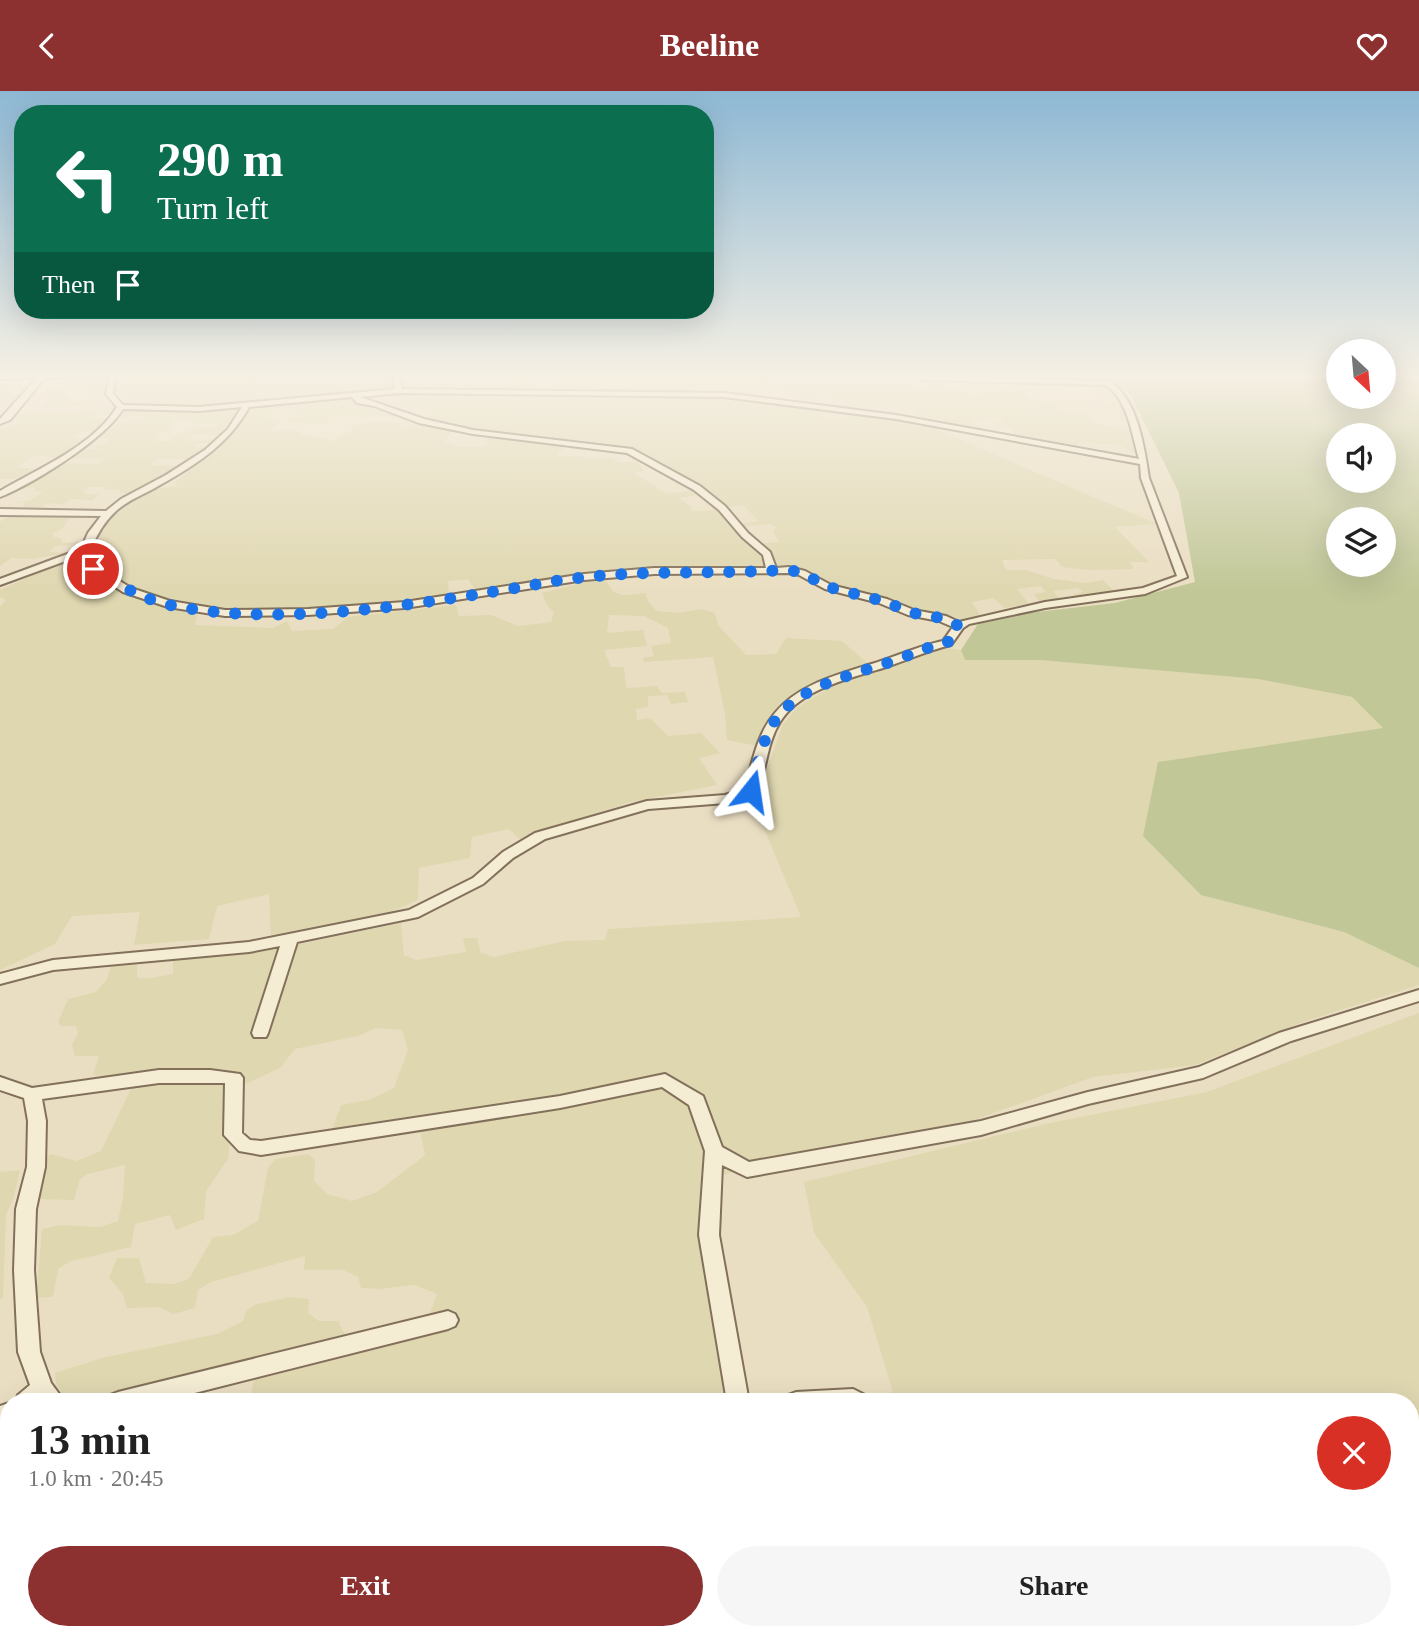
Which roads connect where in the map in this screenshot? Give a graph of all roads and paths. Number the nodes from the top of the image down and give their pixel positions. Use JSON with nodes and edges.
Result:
{"nodes":[{"id":1,"x":79,"y":446,"type":"edge"},
{"id":2,"x":211,"y":446,"type":"edge"},
{"id":3,"x":590,"y":446,"type":"edge"},
{"id":4,"x":1057,"y":446,"type":"edge"},
{"id":5,"x":1140,"y":446,"type":"edge"},
{"id":6,"x":1144,"y":462,"type":"junction"},
{"id":7,"x":0,"y":494,"type":"edge"},
{"id":8,"x":0,"y":512,"type":"edge"},
{"id":9,"x":106,"y":516,"type":"junction"},
{"id":10,"x":85,"y":551,"type":"junction"},
{"id":11,"x":772,"y":571,"type":"junction"},
{"id":12,"x":0,"y":582,"type":"edge"},
{"id":13,"x":959,"y":626,"type":"junction"},
{"id":14,"x":290,"y":939,"type":"junction"},
{"id":15,"x":0,"y":979,"type":"edge"},
{"id":16,"x":1419,"y":995,"type":"edge"},
{"id":17,"x":260,"y":1033,"type":"dead end"},
{"id":18,"x":0,"y":1083,"type":"edge"},
{"id":19,"x":32,"y":1094,"type":"junction"},
{"id":20,"x":714,"y":1151,"type":"junction"},
{"id":21,"x":447,"y":1320,"type":"dead end"},
{"id":22,"x":39,"y":1393,"type":"edge"},
{"id":23,"x":154,"y":1393,"type":"edge"},
{"id":24,"x":736,"y":1393,"type":"edge"}],
"edges":[{"from":1,"to":7,"type":"street"},
{"from":2,"to":9,"type":"street"},
{"from":3,"to":11,"type":"street"},
{"from":4,"to":6,"type":"street"},
{"from":5,"to":6,"type":"street"},
{"from":6,"to":13,"type":"street"},
{"from":8,"to":9,"type":"street"},
{"from":9,"to":10,"type":"street"},
{"from":10,"to":11,"type":"street"},
{"from":10,"to":12,"type":"street"},
{"from":11,"to":13,"type":"street"},
{"from":13,"to":14,"type":"street"},
{"from":14,"to":15,"type":"street"},
{"from":14,"to":17,"type":"street"},
{"from":16,"to":20,"type":"street"},
{"from":18,"to":19,"type":"street"},
{"from":19,"to":20,"type":"street"},
{"from":19,"to":22,"type":"street"},
{"from":20,"to":24,"type":"street"},
{"from":21,"to":23,"type":"street"}]}
